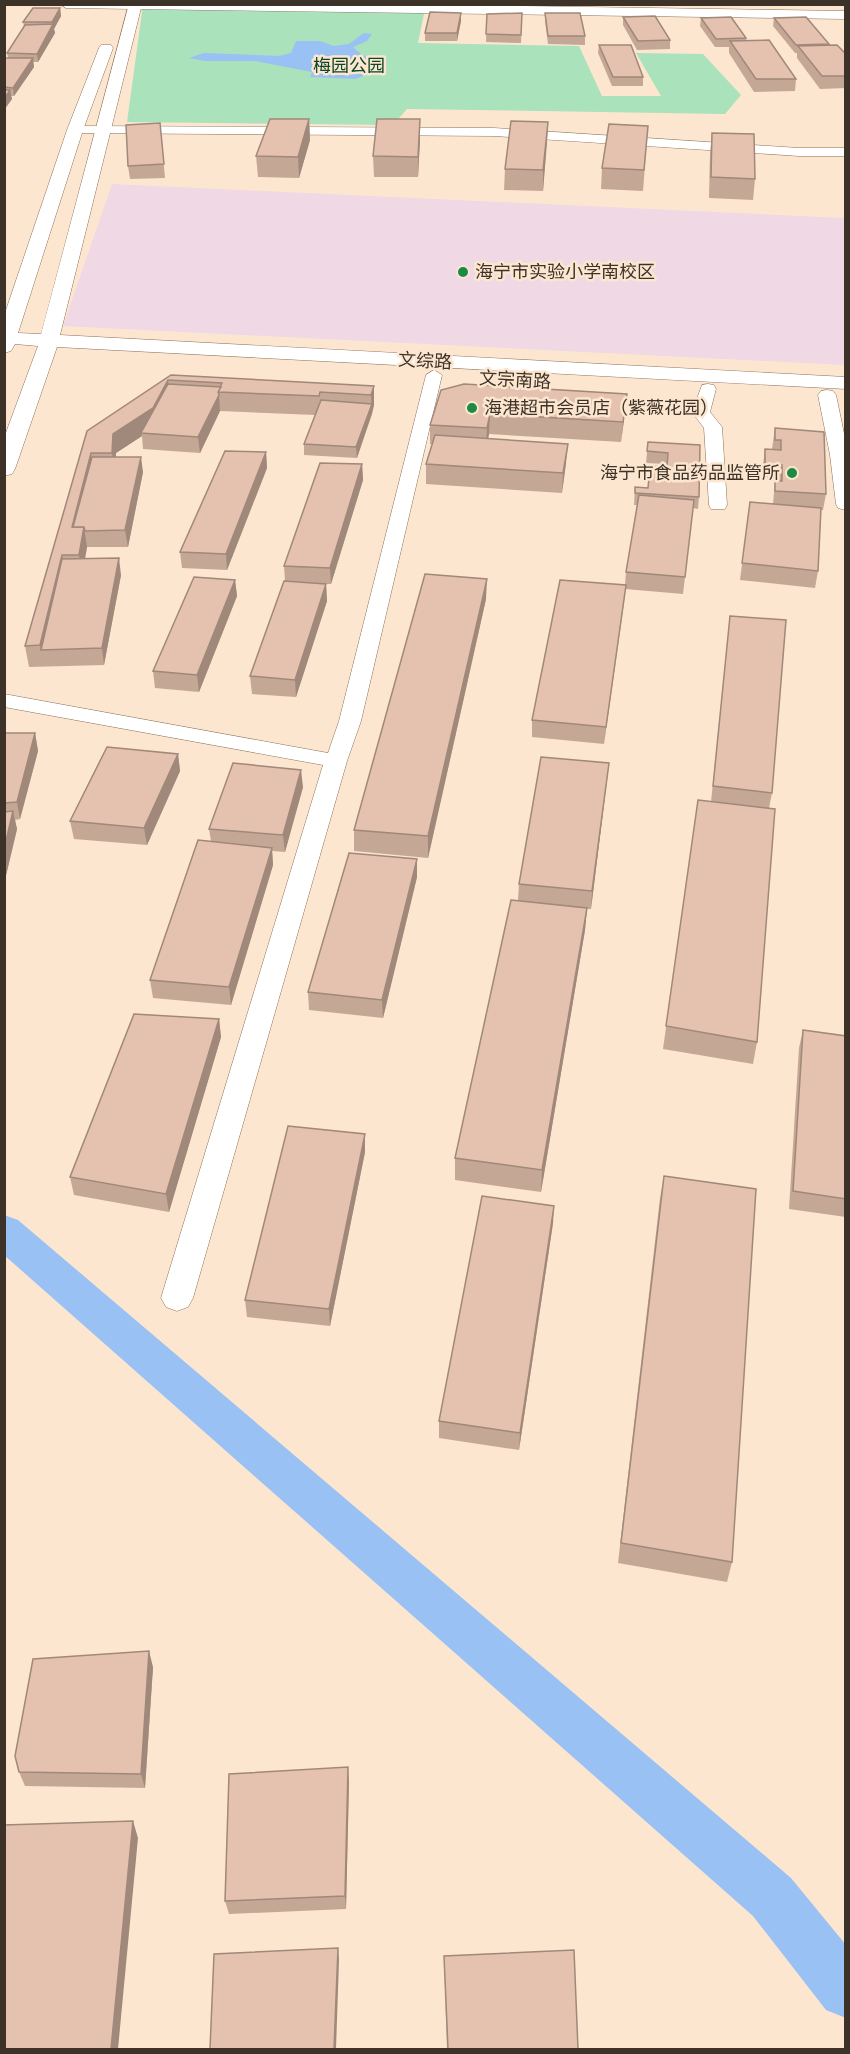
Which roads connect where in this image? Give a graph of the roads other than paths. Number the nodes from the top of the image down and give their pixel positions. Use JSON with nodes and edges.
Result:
{"nodes":[{"id":1,"x":66,"y":4,"type":"edge"},
{"id":2,"x":122,"y":5,"type":"edge"},
{"id":3,"x":136,"y":5,"type":"edge"},
{"id":4,"x":846,"y":15,"type":"edge"},
{"id":5,"x":75,"y":130,"type":"junction"},
{"id":6,"x":103,"y":131,"type":"junction"},
{"id":7,"x":846,"y":152,"type":"edge"},
{"id":8,"x":5,"y":345,"type":"edge"},
{"id":9,"x":47,"y":348,"type":"junction"},
{"id":10,"x":434,"y":375,"type":"junction"},
{"id":11,"x":846,"y":383,"type":"edge"},
{"id":12,"x":708,"y":389,"type":"junction"},
{"id":13,"x":836,"y":396,"type":"edge"},
{"id":14,"x":4,"y":469,"type":"edge"},
{"id":15,"x":845,"y":504,"type":"edge"},
{"id":16,"x":718,"y":505,"type":"dead end"},
{"id":17,"x":4,"y":700,"type":"edge"},
{"id":18,"x":336,"y":760,"type":"junction"},
{"id":19,"x":177,"y":1298,"type":"dead end"}],
"edges":[{"from":1,"to":2,"type":"main road"},
{"from":2,"to":3,"type":"main road"},
{"from":2,"to":5,"type":"main road"},
{"from":3,"to":4,"type":"main road"},
{"from":3,"to":6,"type":"main road"},
{"from":5,"to":6,"type":"street"},
{"from":5,"to":8,"type":"main road"},
{"from":6,"to":7,"type":"street"},
{"from":6,"to":9,"type":"main road"},
{"from":8,"to":9,"type":"main road","name":"文宗南路"},
{"from":9,"to":10,"type":"main road","name":"文宗南路"},
{"from":9,"to":11,"type":"main road","name":"文综路"},
{"from":9,"to":14,"type":"main road"},
{"from":10,"to":12,"type":"main road","name":"文宗南路"},
{"from":10,"to":18,"type":"street"},
{"from":12,"to":13,"type":"main road","name":"文宗南路"},
{"from":12,"to":16,"type":"street"},
{"from":13,"to":15,"type":"street"},
{"from":17,"to":18,"type":"street"},
{"from":18,"to":19,"type":"street"}]}
